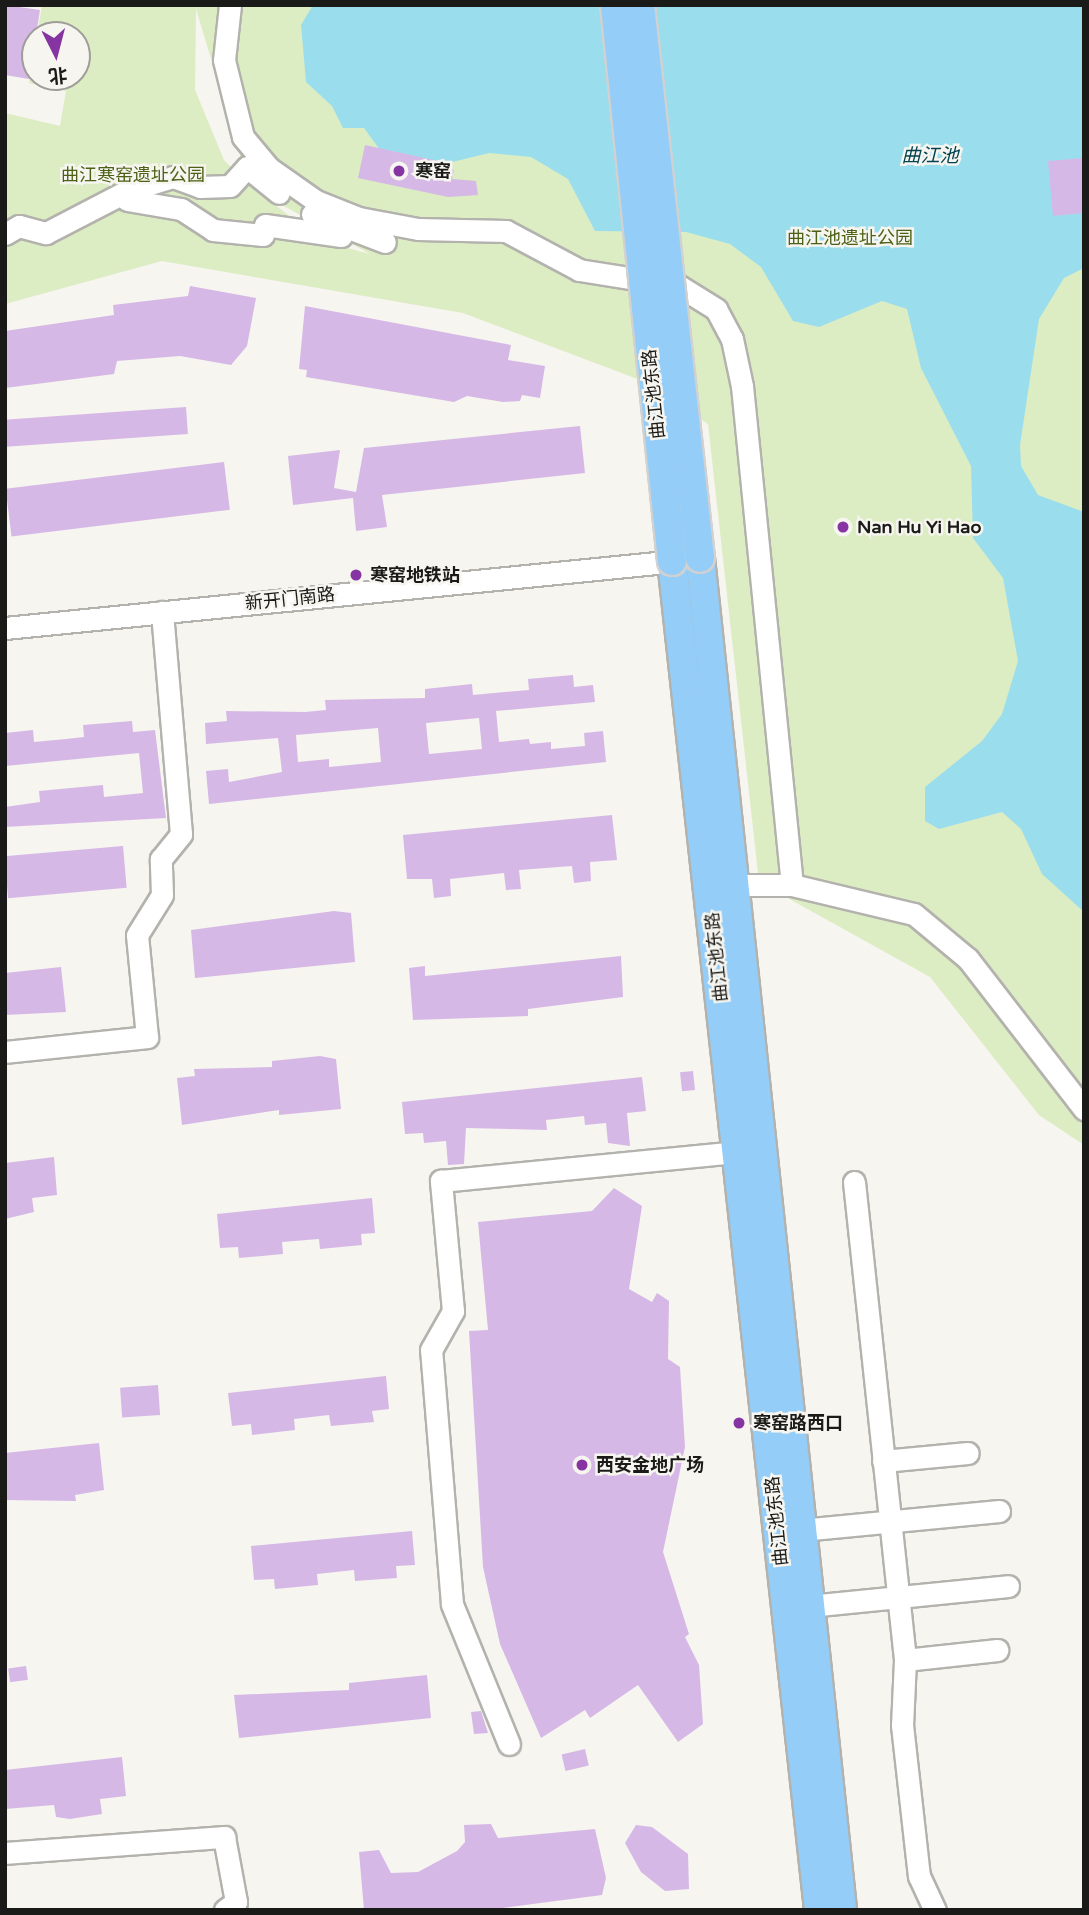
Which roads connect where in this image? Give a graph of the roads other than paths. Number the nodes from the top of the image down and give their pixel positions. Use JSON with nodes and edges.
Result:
{"nodes":[{"id":1,"x":230,"y":5,"type":"edge"},
{"id":2,"x":615,"y":5,"type":"edge"},
{"id":3,"x":640,"y":5,"type":"edge"},
{"id":4,"x":5,"y":234,"type":"edge"},
{"id":5,"x":5,"y":246,"type":"edge"},
{"id":6,"x":686,"y":560,"type":"junction"},
{"id":7,"x":162,"y":612,"type":"junction"},
{"id":8,"x":5,"y":628,"type":"edge"},
{"id":9,"x":722,"y":885,"type":"junction"},
{"id":10,"x":792,"y":885,"type":"junction"},
{"id":11,"x":5,"y":1052,"type":"edge"},
{"id":12,"x":1084,"y":1109,"type":"edge"},
{"id":13,"x":738,"y":1152,"type":"junction"},
{"id":14,"x":854,"y":1182,"type":"dead end"},
{"id":15,"x":968,"y":1453,"type":"dead end"},
{"id":16,"x":883,"y":1461,"type":"junction"},
{"id":17,"x":999,"y":1511,"type":"dead end"},
{"id":18,"x":890,"y":1522,"type":"junction"},
{"id":19,"x":801,"y":1530,"type":"junction"},
{"id":20,"x":1008,"y":1586,"type":"dead end"},
{"id":21,"x":898,"y":1598,"type":"junction"},
{"id":22,"x":809,"y":1606,"type":"junction"},
{"id":23,"x":997,"y":1650,"type":"dead end"},
{"id":24,"x":905,"y":1660,"type":"junction"},
{"id":25,"x":509,"y":1744,"type":"dead end"},
{"id":26,"x":5,"y":1853,"type":"edge"},
{"id":27,"x":225,"y":1910,"type":"edge"},
{"id":28,"x":819,"y":1910,"type":"edge"},
{"id":29,"x":842,"y":1910,"type":"edge"},
{"id":30,"x":935,"y":1910,"type":"edge"}],
"edges":[{"from":1,"to":10,"type":"street"},
{"from":2,"to":6,"type":"main road","name":"曲江池东路","bridge":true},
{"from":3,"to":6,"type":"main road","name":"曲江池东路","bridge":true},
{"from":4,"to":5,"type":"street"},
{"from":6,"to":7,"type":"street","name":"新开门南路"},
{"from":6,"to":9,"type":"main road","name":"曲江池东路"},
{"from":7,"to":8,"type":"street","name":"新开门南路"},
{"from":7,"to":11,"type":"street"},
{"from":9,"to":10,"type":"street"},
{"from":9,"to":13,"type":"main road","name":"曲江池东路"},
{"from":9,"to":19,"type":"main road","name":"曲江池东路"},
{"from":10,"to":12,"type":"street"},
{"from":13,"to":25,"type":"street"},
{"from":13,"to":28,"type":"main road","name":"曲江池东路"},
{"from":14,"to":16,"type":"street"},
{"from":15,"to":16,"type":"street"},
{"from":16,"to":18,"type":"street"},
{"from":17,"to":18,"type":"street"},
{"from":18,"to":19,"type":"street"},
{"from":18,"to":21,"type":"street"},
{"from":19,"to":22,"type":"main road","name":"曲江池东路"},
{"from":20,"to":21,"type":"street"},
{"from":21,"to":22,"type":"street"},
{"from":21,"to":24,"type":"street"},
{"from":22,"to":29,"type":"main road","name":"曲江池东路"},
{"from":23,"to":24,"type":"street"},
{"from":24,"to":30,"type":"street"},
{"from":26,"to":27,"type":"street"}]}
